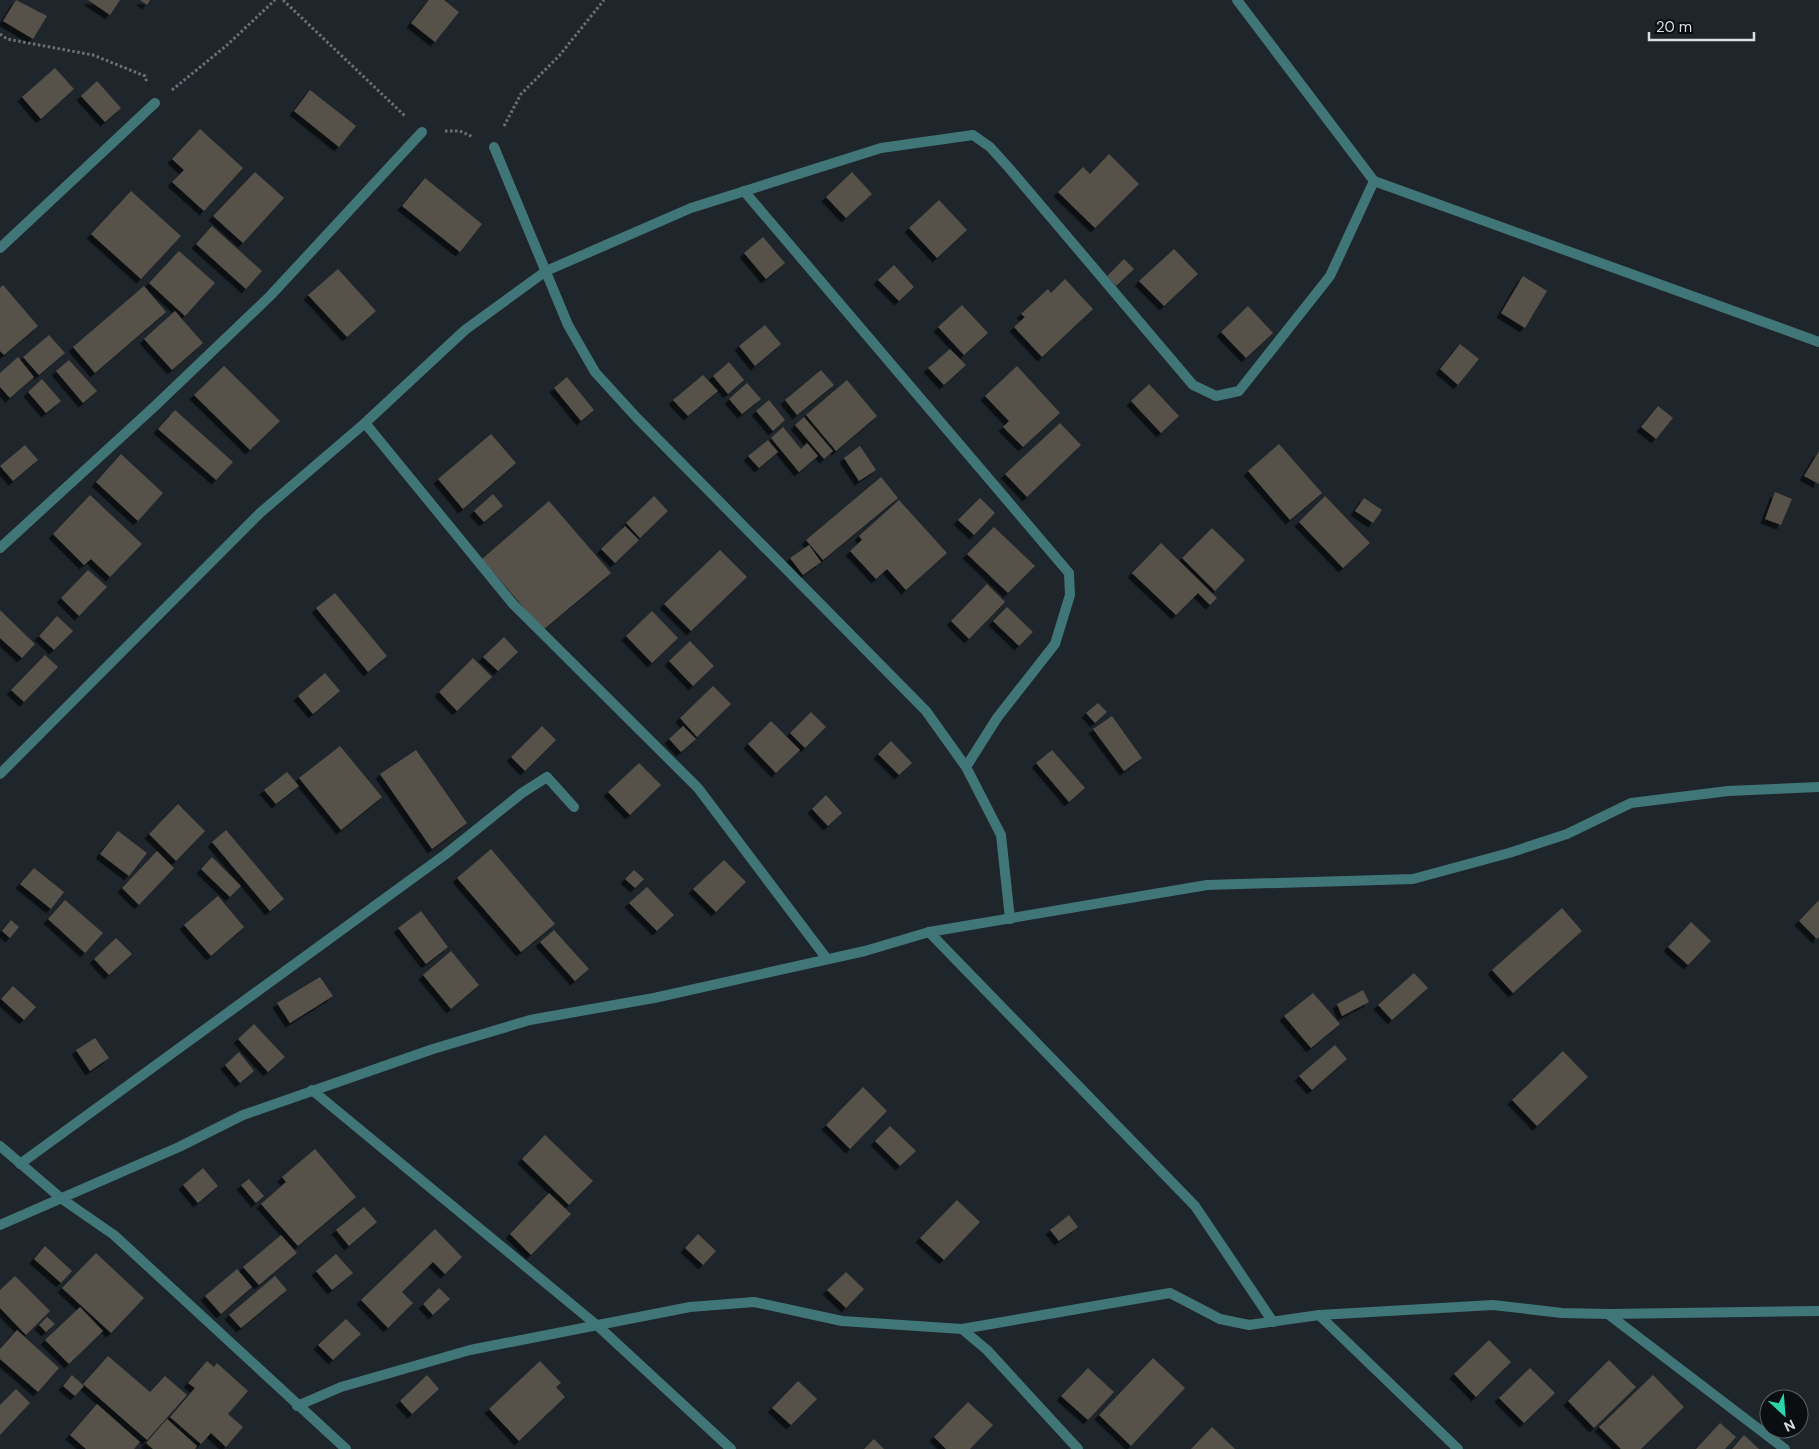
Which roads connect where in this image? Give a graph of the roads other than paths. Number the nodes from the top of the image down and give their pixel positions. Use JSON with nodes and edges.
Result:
{"nodes":[{"id":1,"x":1237,"y":0,"type":"edge"},
{"id":2,"x":155,"y":104,"type":"road end"},
{"id":3,"x":422,"y":132,"type":"road end"},
{"id":4,"x":494,"y":147,"type":"road end"},
{"id":5,"x":1374,"y":181,"type":"junction"},
{"id":6,"x":744,"y":191,"type":"junction"},
{"id":7,"x":0,"y":248,"type":"edge"},
{"id":8,"x":546,"y":271,"type":"junction"},
{"id":9,"x":1819,"y":342,"type":"edge"},
{"id":10,"x":365,"y":423,"type":"junction"},
{"id":11,"x":0,"y":548,"type":"edge"},
{"id":12,"x":966,"y":767,"type":"junction"},
{"id":13,"x":0,"y":774,"type":"edge"},
{"id":14,"x":1819,"y":787,"type":"edge"},
{"id":15,"x":574,"y":807,"type":"dead end"},
{"id":16,"x":1010,"y":919,"type":"junction"},
{"id":17,"x":929,"y":932,"type":"junction"},
{"id":18,"x":827,"y":959,"type":"junction"},
{"id":19,"x":312,"y":1090,"type":"junction"},
{"id":20,"x":0,"y":1146,"type":"edge"},
{"id":21,"x":20,"y":1164,"type":"junction"},
{"id":22,"x":62,"y":1199,"type":"junction"},
{"id":23,"x":0,"y":1225,"type":"edge"},
{"id":24,"x":1819,"y":1311,"type":"edge"},
{"id":25,"x":1608,"y":1314,"type":"junction"},
{"id":26,"x":1319,"y":1316,"type":"junction"},
{"id":27,"x":1273,"y":1322,"type":"junction"},
{"id":28,"x":599,"y":1327,"type":"junction"},
{"id":29,"x":962,"y":1329,"type":"junction"},
{"id":30,"x":297,"y":1406,"type":"junction"},
{"id":31,"x":346,"y":1449,"type":"edge"},
{"id":32,"x":731,"y":1449,"type":"edge"},
{"id":33,"x":1078,"y":1449,"type":"edge"},
{"id":34,"x":1458,"y":1449,"type":"edge"},
{"id":35,"x":1785,"y":1449,"type":"edge"}],
"edges":[{"from":1,"to":5,"type":"street"},
{"from":2,"to":7,"type":"street"},
{"from":3,"to":11,"type":"street"},
{"from":4,"to":8,"type":"street"},
{"from":5,"to":6,"type":"street"},
{"from":5,"to":9,"type":"street"},
{"from":6,"to":8,"type":"street"},
{"from":6,"to":12,"type":"street"},
{"from":8,"to":10,"type":"street"},
{"from":8,"to":12,"type":"street"},
{"from":10,"to":13,"type":"street"},
{"from":10,"to":18,"type":"street"},
{"from":12,"to":16,"type":"street"},
{"from":14,"to":16,"type":"street"},
{"from":15,"to":21,"type":"street"},
{"from":16,"to":17,"type":"street"},
{"from":17,"to":18,"type":"street"},
{"from":17,"to":27,"type":"street"},
{"from":18,"to":19,"type":"street"},
{"from":19,"to":22,"type":"street"},
{"from":19,"to":28,"type":"street"},
{"from":20,"to":21,"type":"street"},
{"from":21,"to":22,"type":"street"},
{"from":22,"to":23,"type":"street"},
{"from":22,"to":30,"type":"street"},
{"from":24,"to":25,"type":"street"},
{"from":25,"to":26,"type":"street"},
{"from":25,"to":35,"type":"street"},
{"from":26,"to":27,"type":"street"},
{"from":26,"to":34,"type":"street"},
{"from":27,"to":29,"type":"street"},
{"from":28,"to":29,"type":"street"},
{"from":28,"to":30,"type":"street"},
{"from":28,"to":32,"type":"street"},
{"from":29,"to":33,"type":"street"},
{"from":30,"to":31,"type":"street"}]}
